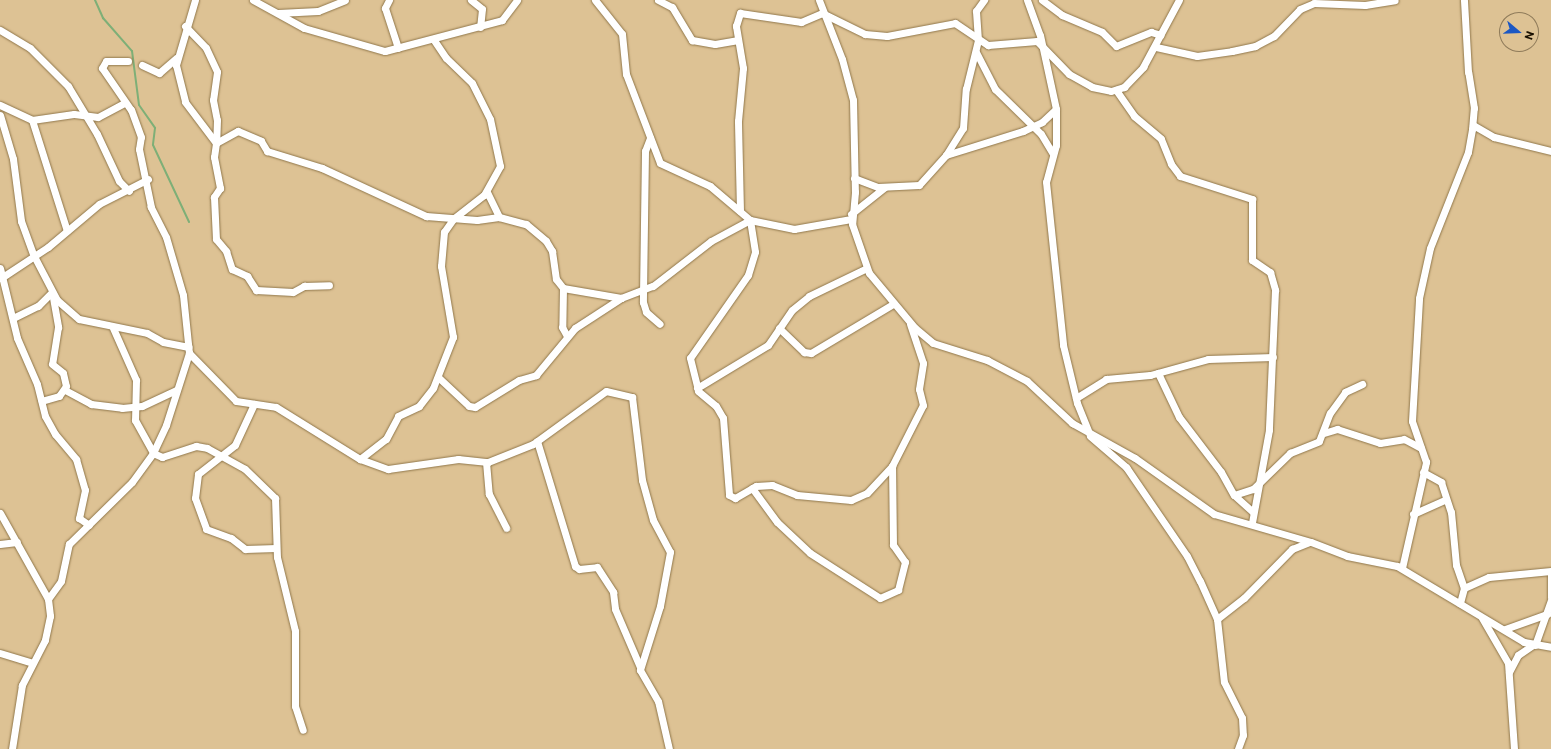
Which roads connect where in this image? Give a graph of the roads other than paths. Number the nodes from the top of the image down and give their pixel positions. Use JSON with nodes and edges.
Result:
{"nodes":[{"id":1,"x":195,"y":0,"type":"edge"},
{"id":2,"x":253,"y":0,"type":"edge"},
{"id":3,"x":345,"y":0,"type":"edge"},
{"id":4,"x":389,"y":0,"type":"edge"},
{"id":5,"x":471,"y":0,"type":"edge"},
{"id":6,"x":517,"y":0,"type":"edge"},
{"id":7,"x":595,"y":0,"type":"edge"},
{"id":8,"x":658,"y":0,"type":"edge"},
{"id":9,"x":819,"y":0,"type":"edge"},
{"id":10,"x":984,"y":0,"type":"edge"},
{"id":11,"x":1027,"y":0,"type":"edge"},
{"id":12,"x":1042,"y":0,"type":"edge"},
{"id":13,"x":1179,"y":0,"type":"edge"},
{"id":14,"x":1395,"y":0,"type":"edge"},
{"id":15,"x":1464,"y":0,"type":"edge"},
{"id":16,"x":334,"y":3,"type":"edge"},
{"id":17,"x":276,"y":13,"type":"junction"},
{"id":18,"x":822,"y":13,"type":"junction"},
{"id":19,"x":185,"y":26,"type":"junction"},
{"id":20,"x":480,"y":28,"type":"junction"},
{"id":21,"x":0,"y":30,"type":"edge"},
{"id":22,"x":1161,"y":35,"type":"junction"},
{"id":23,"x":434,"y":40,"type":"junction"},
{"id":24,"x":737,"y":40,"type":"junction"},
{"id":25,"x":978,"y":40,"type":"junction"},
{"id":26,"x":1043,"y":46,"type":"junction"},
{"id":27,"x":1156,"y":47,"type":"junction"},
{"id":28,"x":398,"y":48,"type":"junction"},
{"id":29,"x":976,"y":52,"type":"junction"},
{"id":30,"x":176,"y":58,"type":"junction"},
{"id":31,"x":128,"y":61,"type":"dead end"},
{"id":32,"x":142,"y":65,"type":"dead end"},
{"id":33,"x":1116,"y":90,"type":"junction"},
{"id":34,"x":124,"y":103,"type":"junction"},
{"id":35,"x":0,"y":105,"type":"edge"},
{"id":36,"x":1056,"y":109,"type":"junction"},
{"id":37,"x":0,"y":115,"type":"edge"},
{"id":38,"x":88,"y":116,"type":"junction"},
{"id":39,"x":32,"y":120,"type":"junction"},
{"id":40,"x":1472,"y":125,"type":"junction"},
{"id":41,"x":1033,"y":127,"type":"junction"},
{"id":42,"x":650,"y":138,"type":"junction"},
{"id":43,"x":216,"y":143,"type":"junction"},
{"id":44,"x":1551,"y":151,"type":"edge"},
{"id":45,"x":1053,"y":154,"type":"junction"},
{"id":46,"x":946,"y":155,"type":"junction"},
{"id":47,"x":854,"y":178,"type":"junction"},
{"id":48,"x":148,"y":179,"type":"junction"},
{"id":49,"x":885,"y":187,"type":"junction"},
{"id":50,"x":129,"y":191,"type":"junction"},
{"id":51,"x":487,"y":192,"type":"junction"},
{"id":52,"x":740,"y":211,"type":"junction"},
{"id":53,"x":499,"y":216,"type":"junction"},
{"id":54,"x":851,"y":216,"type":"junction"},
{"id":55,"x":453,"y":219,"type":"junction"},
{"id":56,"x":750,"y":220,"type":"junction"},
{"id":57,"x":67,"y":231,"type":"junction"},
{"id":58,"x":34,"y":256,"type":"junction"},
{"id":59,"x":0,"y":268,"type":"edge"},
{"id":60,"x":867,"y":268,"type":"junction"},
{"id":61,"x":2,"y":277,"type":"edge"},
{"id":62,"x":329,"y":285,"type":"dead end"},
{"id":63,"x":563,"y":288,"type":"junction"},
{"id":64,"x":644,"y":290,"type":"junction"},
{"id":65,"x":52,"y":292,"type":"junction"},
{"id":66,"x":621,"y":298,"type":"junction"},
{"id":67,"x":893,"y":304,"type":"junction"},
{"id":68,"x":12,"y":318,"type":"junction"},
{"id":69,"x":908,"y":322,"type":"junction"},
{"id":70,"x":660,"y":324,"type":"dead end"},
{"id":71,"x":113,"y":328,"type":"junction"},
{"id":72,"x":779,"y":328,"type":"junction"},
{"id":73,"x":567,"y":336,"type":"junction"},
{"id":74,"x":189,"y":350,"type":"junction"},
{"id":75,"x":1273,"y":357,"type":"junction"},
{"id":76,"x":1158,"y":373,"type":"junction"},
{"id":77,"x":438,"y":377,"type":"junction"},
{"id":78,"x":1362,"y":384,"type":"dead end"},
{"id":79,"x":697,"y":388,"type":"junction"},
{"id":80,"x":65,"y":390,"type":"junction"},
{"id":81,"x":176,"y":390,"type":"junction"},
{"id":82,"x":1076,"y":398,"type":"junction"},
{"id":83,"x":42,"y":401,"type":"junction"},
{"id":84,"x":254,"y":404,"type":"junction"},
{"id":85,"x":133,"y":407,"type":"junction"},
{"id":86,"x":1088,"y":432,"type":"junction"},
{"id":87,"x":1324,"y":433,"type":"junction"},
{"id":88,"x":537,"y":440,"type":"junction"},
{"id":89,"x":1423,"y":449,"type":"junction"},
{"id":90,"x":152,"y":453,"type":"junction"},
{"id":91,"x":224,"y":455,"type":"junction"},
{"id":92,"x":360,"y":460,"type":"junction"},
{"id":93,"x":486,"y":462,"type":"junction"},
{"id":94,"x":892,"y":466,"type":"junction"},
{"id":95,"x":1423,"y":472,"type":"junction"},
{"id":96,"x":1261,"y":478,"type":"junction"},
{"id":97,"x":752,"y":488,"type":"junction"},
{"id":98,"x":1234,"y":495,"type":"junction"},
{"id":99,"x":1446,"y":499,"type":"junction"},
{"id":100,"x":1253,"y":512,"type":"junction"},
{"id":101,"x":0,"y":513,"type":"edge"},
{"id":102,"x":1413,"y":514,"type":"junction"},
{"id":103,"x":1252,"y":523,"type":"junction"},
{"id":104,"x":89,"y":525,"type":"junction"},
{"id":105,"x":506,"y":528,"type":"dead end"},
{"id":106,"x":17,"y":542,"type":"junction"},
{"id":107,"x":1311,"y":542,"type":"junction"},
{"id":108,"x":0,"y":544,"type":"edge"},
{"id":109,"x":276,"y":548,"type":"junction"},
{"id":110,"x":1402,"y":568,"type":"junction"},
{"id":111,"x":1551,"y":571,"type":"edge"},
{"id":112,"x":1551,"y":574,"type":"edge"},
{"id":113,"x":1464,"y":588,"type":"junction"},
{"id":114,"x":1551,"y":598,"type":"edge"},
{"id":115,"x":48,"y":599,"type":"junction"},
{"id":116,"x":1460,"y":603,"type":"junction"},
{"id":117,"x":1547,"y":614,"type":"junction"},
{"id":118,"x":1481,"y":616,"type":"junction"},
{"id":119,"x":1217,"y":620,"type":"junction"},
{"id":120,"x":1505,"y":630,"type":"junction"},
{"id":121,"x":1534,"y":645,"type":"junction"},
{"id":122,"x":1551,"y":647,"type":"edge"},
{"id":123,"x":0,"y":653,"type":"edge"},
{"id":124,"x":33,"y":663,"type":"junction"},
{"id":125,"x":640,"y":666,"type":"junction"},
{"id":126,"x":1508,"y":674,"type":"junction"},
{"id":127,"x":303,"y":730,"type":"dead end"},
{"id":128,"x":12,"y":749,"type":"edge"},
{"id":129,"x":669,"y":749,"type":"edge"},
{"id":130,"x":1238,"y":749,"type":"edge"},
{"id":131,"x":1514,"y":749,"type":"edge"}],
"edges":[{"from":1,"to":19,"type":"street"},
{"from":2,"to":17,"type":"street"},
{"from":3,"to":16,"type":"street"},
{"from":4,"to":28,"type":"street"},
{"from":5,"to":20,"type":"street"},
{"from":6,"to":20,"type":"street"},
{"from":7,"to":42,"type":"street"},
{"from":8,"to":24,"type":"street"},
{"from":9,"to":18,"type":"street"},
{"from":10,"to":25,"type":"street"},
{"from":11,"to":26,"type":"street"},
{"from":12,"to":22,"type":"street"},
{"from":13,"to":22,"type":"street"},
{"from":14,"to":27,"type":"street"},
{"from":15,"to":40,"type":"street"},
{"from":16,"to":17,"type":"street"},
{"from":17,"to":28,"type":"street"},
{"from":18,"to":24,"type":"street"},
{"from":18,"to":25,"type":"street"},
{"from":18,"to":47,"type":"street"},
{"from":19,"to":30,"type":"street"},
{"from":19,"to":43,"type":"street"},
{"from":20,"to":23,"type":"street"},
{"from":21,"to":38,"type":"street"},
{"from":22,"to":27,"type":"street"},
{"from":23,"to":28,"type":"street"},
{"from":23,"to":51,"type":"street"},
{"from":24,"to":52,"type":"street"},
{"from":25,"to":26,"type":"street"},
{"from":25,"to":29,"type":"street"},
{"from":26,"to":33,"type":"street"},
{"from":26,"to":36,"type":"street"},
{"from":27,"to":33,"type":"street"},
{"from":29,"to":41,"type":"street"},
{"from":29,"to":46,"type":"street"},
{"from":30,"to":32,"type":"street"},
{"from":30,"to":43,"type":"street"},
{"from":31,"to":34,"type":"street"},
{"from":33,"to":75,"type":"street"},
{"from":34,"to":38,"type":"street"},
{"from":34,"to":48,"type":"street"},
{"from":35,"to":39,"type":"street"},
{"from":36,"to":41,"type":"street"},
{"from":36,"to":45,"type":"street"},
{"from":37,"to":58,"type":"street"},
{"from":38,"to":39,"type":"street"},
{"from":38,"to":50,"type":"street"},
{"from":39,"to":57,"type":"street"},
{"from":40,"to":44,"type":"street"},
{"from":40,"to":89,"type":"street"},
{"from":41,"to":45,"type":"street"},
{"from":41,"to":46,"type":"street"},
{"from":42,"to":52,"type":"street"},
{"from":42,"to":64,"type":"street"},
{"from":43,"to":55,"type":"street"},
{"from":43,"to":62,"type":"street"},
{"from":45,"to":82,"type":"street"},
{"from":46,"to":49,"type":"street"},
{"from":47,"to":49,"type":"street"},
{"from":47,"to":54,"type":"street"},
{"from":48,"to":50,"type":"street"},
{"from":48,"to":74,"type":"street"},
{"from":49,"to":54,"type":"street"},
{"from":50,"to":57,"type":"street"},
{"from":51,"to":53,"type":"street"},
{"from":51,"to":55,"type":"street"},
{"from":52,"to":56,"type":"street"},
{"from":53,"to":55,"type":"street"},
{"from":53,"to":63,"type":"street"},
{"from":54,"to":56,"type":"street"},
{"from":54,"to":60,"type":"street"},
{"from":55,"to":77,"type":"street"},
{"from":56,"to":64,"type":"street"},
{"from":56,"to":79,"type":"street"},
{"from":57,"to":58,"type":"street"},
{"from":58,"to":61,"type":"street"},
{"from":58,"to":65,"type":"street"},
{"from":59,"to":61,"type":"street"},
{"from":60,"to":67,"type":"street"},
{"from":60,"to":72,"type":"street"},
{"from":61,"to":68,"type":"street"},
{"from":63,"to":66,"type":"street"},
{"from":63,"to":73,"type":"street"},
{"from":64,"to":66,"type":"street"},
{"from":64,"to":70,"type":"street"},
{"from":65,"to":68,"type":"street"},
{"from":65,"to":71,"type":"street"},
{"from":65,"to":80,"type":"street"},
{"from":66,"to":73,"type":"street"},
{"from":67,"to":69,"type":"street"},
{"from":67,"to":72,"type":"street"},
{"from":68,"to":83,"type":"street"},
{"from":69,"to":86,"type":"street"},
{"from":69,"to":94,"type":"street"},
{"from":71,"to":74,"type":"street"},
{"from":71,"to":85,"type":"street"},
{"from":72,"to":79,"type":"street"},
{"from":73,"to":77,"type":"street"},
{"from":74,"to":81,"type":"street"},
{"from":74,"to":84,"type":"street"},
{"from":75,"to":76,"type":"street"},
{"from":75,"to":96,"type":"street"},
{"from":76,"to":82,"type":"street"},
{"from":76,"to":98,"type":"street"},
{"from":77,"to":92,"type":"street"},
{"from":78,"to":87,"type":"street"},
{"from":79,"to":97,"type":"street"},
{"from":80,"to":83,"type":"street"},
{"from":80,"to":85,"type":"street"},
{"from":81,"to":85,"type":"street"},
{"from":81,"to":90,"type":"street"},
{"from":82,"to":86,"type":"street"},
{"from":83,"to":104,"type":"street"},
{"from":84,"to":91,"type":"street"},
{"from":84,"to":92,"type":"street"},
{"from":85,"to":90,"type":"street"},
{"from":86,"to":103,"type":"street"},
{"from":86,"to":119,"type":"street"},
{"from":87,"to":89,"type":"street"},
{"from":87,"to":96,"type":"street"},
{"from":88,"to":93,"type":"street"},
{"from":88,"to":125,"type":"street"},
{"from":88,"to":125,"type":"street"},
{"from":89,"to":95,"type":"street"},
{"from":90,"to":91,"type":"street"},
{"from":90,"to":104,"type":"street"},
{"from":91,"to":109,"type":"street"},
{"from":91,"to":109,"type":"street"},
{"from":92,"to":93,"type":"street"},
{"from":93,"to":105,"type":"street"},
{"from":94,"to":97,"type":"street"},
{"from":94,"to":97,"type":"street"},
{"from":95,"to":99,"type":"street"},
{"from":95,"to":102,"type":"street"},
{"from":96,"to":98,"type":"street"},
{"from":96,"to":100,"type":"street"},
{"from":98,"to":100,"type":"street"},
{"from":99,"to":102,"type":"street"},
{"from":99,"to":113,"type":"street"},
{"from":100,"to":103,"type":"street"},
{"from":101,"to":106,"type":"street"},
{"from":102,"to":110,"type":"street"},
{"from":103,"to":107,"type":"street"},
{"from":104,"to":115,"type":"street"},
{"from":106,"to":108,"type":"street"},
{"from":106,"to":115,"type":"street"},
{"from":107,"to":110,"type":"street"},
{"from":107,"to":119,"type":"street"},
{"from":109,"to":127,"type":"street"},
{"from":110,"to":116,"type":"street"},
{"from":111,"to":113,"type":"street"},
{"from":112,"to":114,"type":"street"},
{"from":113,"to":116,"type":"street"},
{"from":114,"to":117,"type":"street"},
{"from":115,"to":124,"type":"street"},
{"from":116,"to":118,"type":"street"},
{"from":117,"to":120,"type":"street"},
{"from":117,"to":121,"type":"street"},
{"from":118,"to":120,"type":"street"},
{"from":118,"to":126,"type":"street"},
{"from":119,"to":130,"type":"street"},
{"from":120,"to":121,"type":"street"},
{"from":121,"to":122,"type":"street"},
{"from":121,"to":126,"type":"street"},
{"from":123,"to":124,"type":"street"},
{"from":124,"to":128,"type":"street"},
{"from":125,"to":129,"type":"street"},
{"from":126,"to":131,"type":"street"}]}
